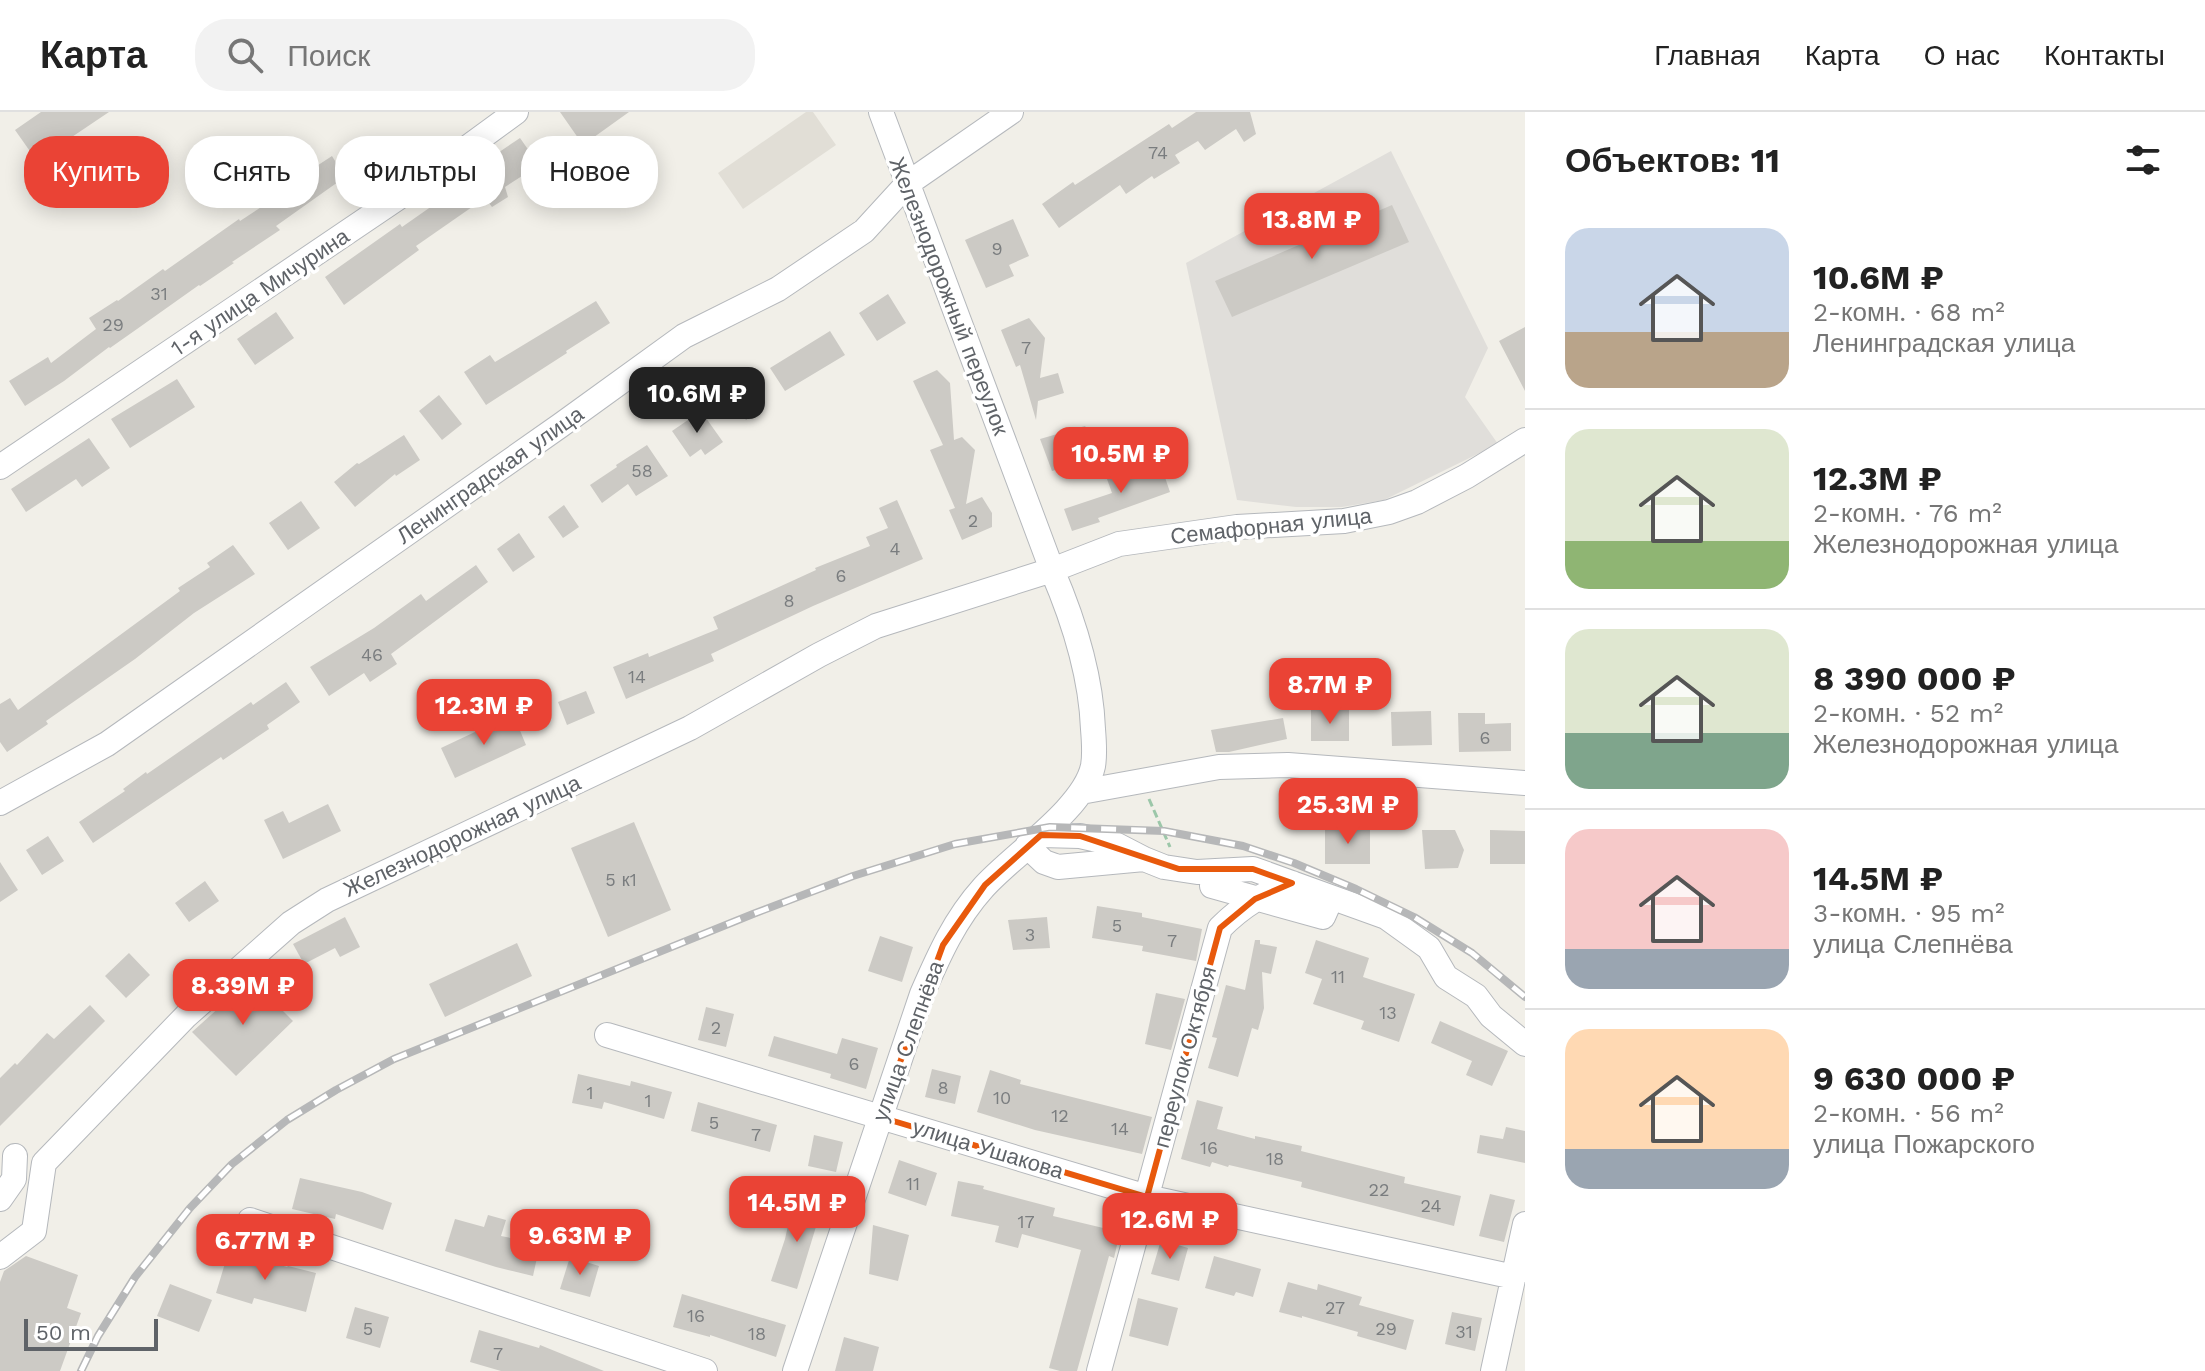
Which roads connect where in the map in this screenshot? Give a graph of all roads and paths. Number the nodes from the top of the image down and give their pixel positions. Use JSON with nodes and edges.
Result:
{"nodes":[{"id":1,"x":516,"y":112,"type":"edge"},
{"id":2,"x":881,"y":112,"type":"edge"},
{"id":3,"x":1011,"y":112,"type":"edge"},
{"id":4,"x":907,"y":184,"type":"junction"},
{"id":5,"x":1525,"y":440,"type":"edge"},
{"id":6,"x":0,"y":467,"type":"edge"},
{"id":7,"x":1052,"y":570,"type":"junction"},
{"id":8,"x":1140,"y":781,"type":"junction"},
{"id":9,"x":1525,"y":783,"type":"edge"},
{"id":10,"x":1081,"y":792,"type":"junction"},
{"id":11,"x":0,"y":803,"type":"edge"},
{"id":12,"x":1034,"y":840,"type":"junction"},
{"id":13,"x":1196,"y":876,"type":"junction"},
{"id":14,"x":1292,"y":883,"type":"junction"},
{"id":15,"x":1255,"y":899,"type":"junction"},
{"id":16,"x":1331,"y":899,"type":"junction"},
{"id":17,"x":1220,"y":928,"type":"junction"},
{"id":18,"x":607,"y":1035,"type":"dead end"},
{"id":19,"x":1525,"y":1044,"type":"edge"},
{"id":20,"x":880,"y":1117,"type":"junction"},
{"id":21,"x":15,"y":1156,"type":"dead end"},
{"id":22,"x":1147,"y":1197,"type":"junction"},
{"id":23,"x":0,"y":1199,"type":"edge"},
{"id":24,"x":250,"y":1220,"type":"dead end"},
{"id":25,"x":1525,"y":1224,"type":"edge"},
{"id":26,"x":0,"y":1257,"type":"edge"},
{"id":27,"x":1514,"y":1277,"type":"junction"},
{"id":28,"x":705,"y":1371,"type":"edge"},
{"id":29,"x":795,"y":1371,"type":"edge"},
{"id":30,"x":1099,"y":1371,"type":"edge"},
{"id":31,"x":1493,"y":1371,"type":"edge"}],
"edges":[{"from":1,"to":6,"type":"street","name":"1-я улица Мичурина"},
{"from":2,"to":4,"type":"street","name":"Железнодорожный переулок"},
{"from":3,"to":4,"type":"street","name":"Ленинградская улица"},
{"from":4,"to":7,"type":"street","name":"Железнодорожный переулок"},
{"from":4,"to":11,"type":"street","name":"Ленинградская улица"},
{"from":5,"to":7,"type":"street","name":"Семафорная улица"},
{"from":7,"to":10,"type":"street","name":"улица Слепнёва"},
{"from":7,"to":26,"type":"street","name":"Железнодорожная улица"},
{"from":8,"to":9,"type":"street"},
{"from":8,"to":10,"type":"street"},
{"from":8,"to":13,"type":"path"},
{"from":10,"to":12,"type":"street","name":"улица Слепнёва"},
{"from":12,"to":13,"type":"street"},
{"from":12,"to":20,"type":"street","name":"улица Слепнёва"},
{"from":13,"to":14,"type":"street"},
{"from":13,"to":15,"type":"street"},
{"from":13,"to":17,"type":"street","name":"переулок Октября"},
{"from":14,"to":15,"type":"street"},
{"from":14,"to":16,"type":"street"},
{"from":15,"to":16,"type":"street"},
{"from":15,"to":17,"type":"street"},
{"from":16,"to":19,"type":"street"},
{"from":17,"to":22,"type":"street","name":"переулок Октября"},
{"from":18,"to":20,"type":"street","name":"улица Ушакова"},
{"from":20,"to":22,"type":"street","name":"улица Ушакова"},
{"from":20,"to":29,"type":"street","name":"улица Слепнёва"},
{"from":21,"to":23,"type":"street"},
{"from":22,"to":27,"type":"street","name":"улица Ушакова"},
{"from":22,"to":30,"type":"street","name":"переулок Октября"},
{"from":24,"to":28,"type":"street"},
{"from":25,"to":27,"type":"street"},
{"from":27,"to":31,"type":"street"}]}
